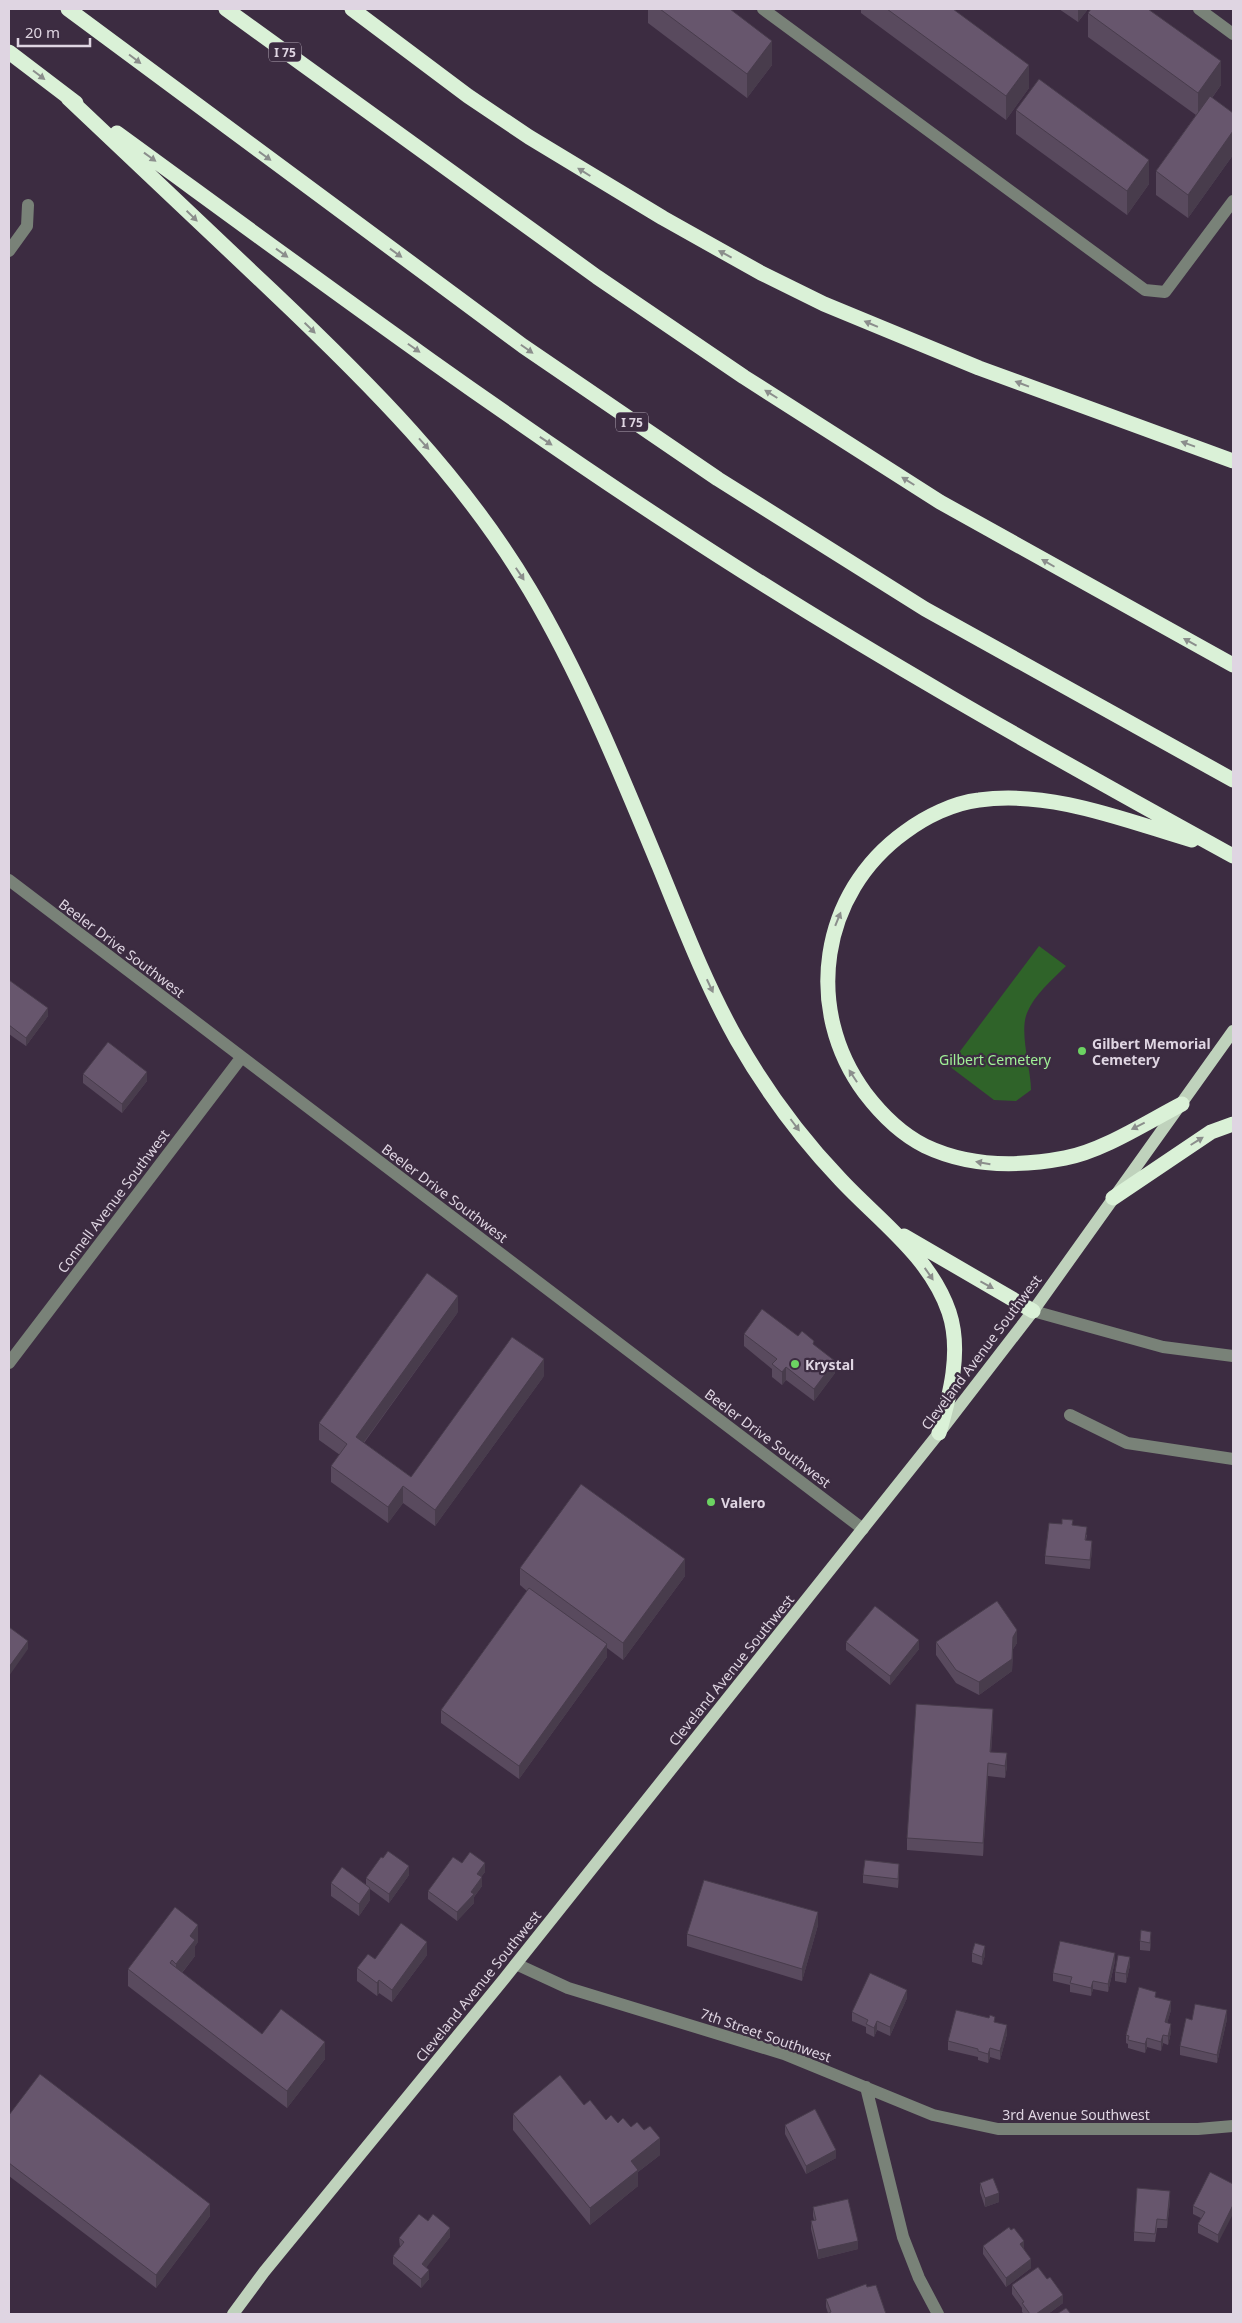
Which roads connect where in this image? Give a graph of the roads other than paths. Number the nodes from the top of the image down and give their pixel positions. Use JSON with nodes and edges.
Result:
{"nodes":[{"id":1,"x":68,"y":9,"type":"edge"},
{"id":2,"x":226,"y":9,"type":"edge"},
{"id":3,"x":241,"y":9,"type":"edge"},
{"id":4,"x":352,"y":9,"type":"edge"},
{"id":5,"x":762,"y":9,"type":"edge"},
{"id":6,"x":1199,"y":9,"type":"edge"},
{"id":7,"x":1233,"y":34,"type":"edge"},
{"id":8,"x":9,"y":52,"type":"edge"},
{"id":9,"x":345,"y":95,"type":"junction"},
{"id":10,"x":68,"y":98,"type":"junction"},
{"id":11,"x":1233,"y":201,"type":"edge"},
{"id":12,"x":28,"y":205,"type":"dead end"},
{"id":13,"x":9,"y":251,"type":"edge"},
{"id":14,"x":1233,"y":461,"type":"edge"},
{"id":15,"x":1233,"y":665,"type":"edge"},
{"id":16,"x":1233,"y":780,"type":"edge"},
{"id":17,"x":1218,"y":847,"type":"junction"},
{"id":18,"x":1233,"y":856,"type":"edge"},
{"id":19,"x":9,"y":880,"type":"edge"},
{"id":20,"x":1233,"y":1030,"type":"edge"},
{"id":21,"x":241,"y":1058,"type":"junction"},
{"id":22,"x":1182,"y":1104,"type":"junction"},
{"id":23,"x":1233,"y":1124,"type":"edge"},
{"id":24,"x":1113,"y":1198,"type":"junction"},
{"id":25,"x":886,"y":1223,"type":"junction"},
{"id":26,"x":1033,"y":1311,"type":"junction"},
{"id":27,"x":1233,"y":1356,"type":"edge"},
{"id":28,"x":9,"y":1363,"type":"edge"},
{"id":29,"x":1070,"y":1415,"type":"dead end"},
{"id":30,"x":939,"y":1433,"type":"junction"},
{"id":31,"x":1233,"y":1459,"type":"edge"},
{"id":32,"x":863,"y":1529,"type":"junction"},
{"id":33,"x":516,"y":1964,"type":"junction"},
{"id":34,"x":866,"y":2087,"type":"junction"},
{"id":35,"x":1233,"y":2126,"type":"edge"},
{"id":36,"x":234,"y":2314,"type":"edge"},
{"id":37,"x":938,"y":2314,"type":"edge"}],
"edges":[{"from":1,"to":16,"type":"highway","number":"I 75","one_way":true},
{"from":2,"to":9,"type":"highway","number":"I 75"},
{"from":3,"to":9,"type":"highway"},
{"from":14,"to":4,"type":"highway","one_way":true},
{"from":5,"to":11,"type":"street"},
{"from":6,"to":7,"type":"street"},
{"from":8,"to":10,"type":"highway","one_way":true},
{"from":15,"to":9,"type":"highway","number":"I 75","one_way":true},
{"from":10,"to":17,"type":"highway","one_way":true},
{"from":10,"to":25,"type":"highway","one_way":true},
{"from":12,"to":13,"type":"street"},
{"from":17,"to":18,"type":"highway"},
{"from":22,"to":17,"type":"highway","one_way":true},
{"from":19,"to":21,"type":"street","name":"Beeler Drive Southwest"},
{"from":20,"to":22,"type":"main road","name":"Cleveland Avenue Southwest"},
{"from":21,"to":28,"type":"street","name":"Connell Avenue Southwest"},
{"from":21,"to":32,"type":"street","name":"Beeler Drive Southwest"},
{"from":22,"to":24,"type":"main road","name":"Cleveland Avenue Southwest"},
{"from":24,"to":23,"type":"highway","one_way":true},
{"from":24,"to":26,"type":"main road","name":"Cleveland Avenue Southwest"},
{"from":25,"to":26,"type":"highway","one_way":true},
{"from":25,"to":30,"type":"highway","one_way":true},
{"from":26,"to":27,"type":"street"},
{"from":26,"to":30,"type":"main road","name":"Cleveland Avenue Southwest"},
{"from":29,"to":31,"type":"street"},
{"from":30,"to":32,"type":"main road","name":"Cleveland Avenue Southwest"},
{"from":32,"to":33,"type":"main road","name":"Cleveland Avenue Southwest"},
{"from":33,"to":34,"type":"street","name":"7th Street Southwest"},
{"from":33,"to":36,"type":"main road","name":"Cleveland Avenue Southwest"},
{"from":34,"to":35,"type":"street","name":"3rd Avenue Southwest"},
{"from":34,"to":37,"type":"street"}]}
